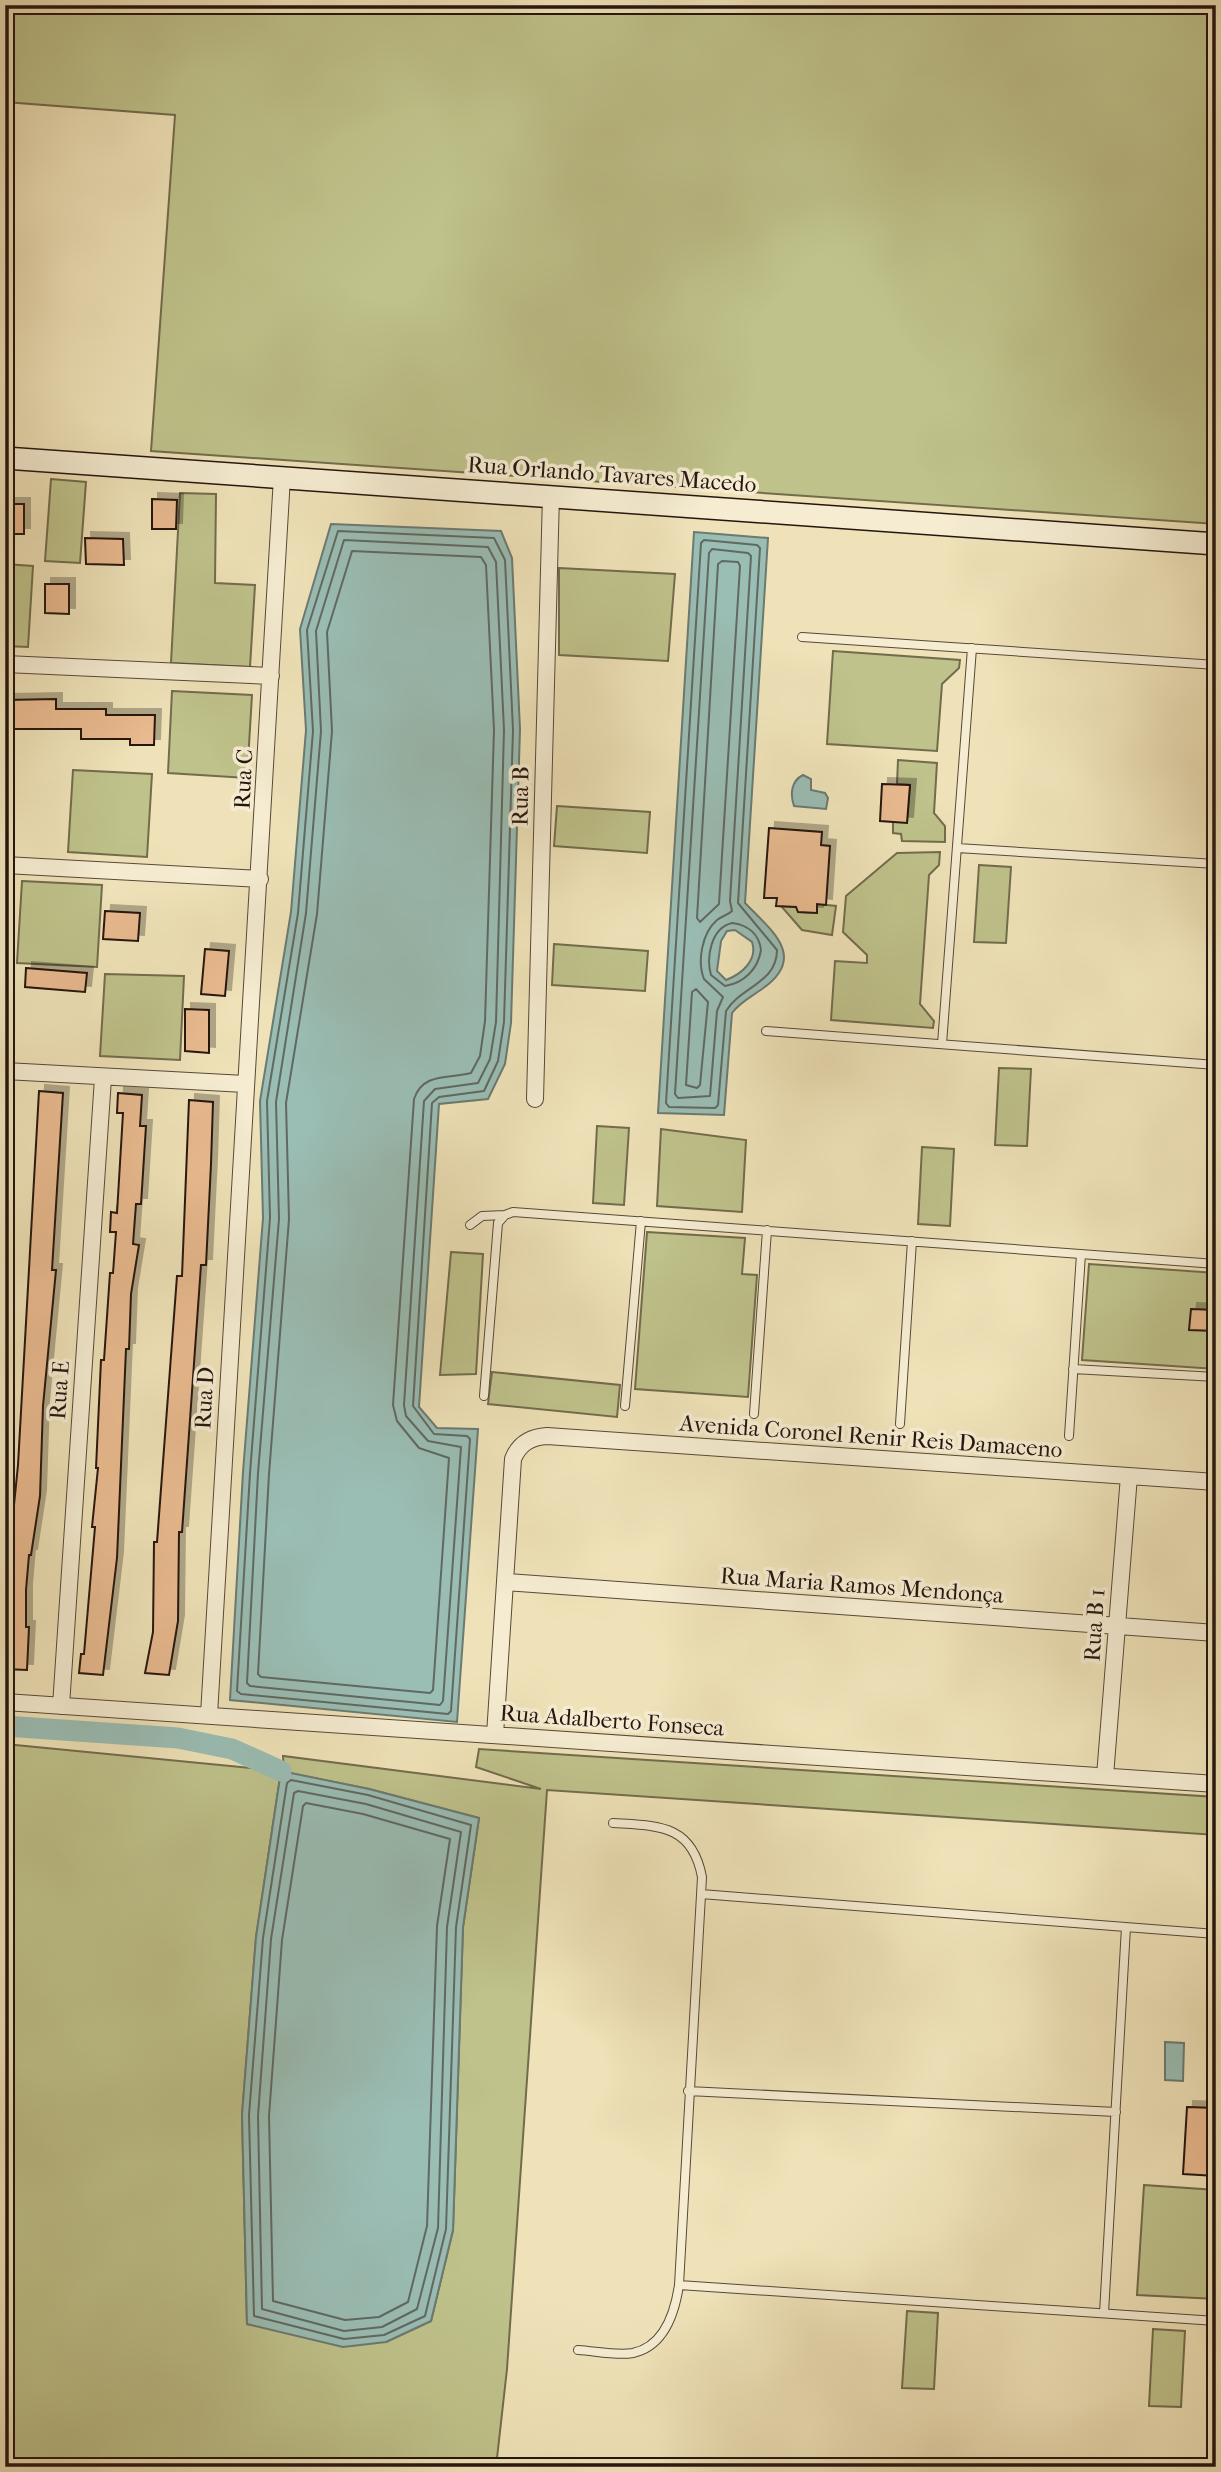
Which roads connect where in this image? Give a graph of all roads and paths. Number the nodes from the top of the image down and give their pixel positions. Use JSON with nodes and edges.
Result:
{"nodes":[{"id":1,"x":5,"y":458,"type":"edge"},
{"id":2,"x":282,"y":477,"type":"junction"},
{"id":3,"x":551,"y":495,"type":"junction"},
{"id":4,"x":1216,"y":544,"type":"edge"},
{"id":5,"x":802,"y":637,"type":"dead end"},
{"id":6,"x":972,"y":648,"type":"junction"},
{"id":7,"x":5,"y":664,"type":"edge"},
{"id":8,"x":1216,"y":665,"type":"edge"},
{"id":9,"x":271,"y":676,"type":"junction"},
{"id":10,"x":957,"y":848,"type":"junction"},
{"id":11,"x":1216,"y":851,"type":"edge"},
{"id":12,"x":1215,"y":864,"type":"edge"},
{"id":13,"x":5,"y":865,"type":"edge"},
{"id":14,"x":260,"y":879,"type":"junction"},
{"id":15,"x":766,"y":1031,"type":"dead end"},
{"id":16,"x":942,"y":1044,"type":"junction"},
{"id":17,"x":1216,"y":1065,"type":"edge"},
{"id":18,"x":5,"y":1071,"type":"edge"},
{"id":19,"x":103,"y":1078,"type":"junction"},
{"id":20,"x":245,"y":1084,"type":"junction"},
{"id":21,"x":535,"y":1099,"type":"dead end"},
{"id":22,"x":505,"y":1215,"type":"junction"},
{"id":23,"x":641,"y":1221,"type":"junction"},
{"id":24,"x":470,"y":1225,"type":"dead end"},
{"id":25,"x":767,"y":1230,"type":"junction"},
{"id":26,"x":912,"y":1241,"type":"junction"},
{"id":27,"x":1081,"y":1254,"type":"junction"},
{"id":28,"x":1216,"y":1264,"type":"edge"},
{"id":29,"x":1073,"y":1369,"type":"junction"},
{"id":30,"x":1216,"y":1377,"type":"edge"},
{"id":31,"x":484,"y":1396,"type":"dead end"},
{"id":32,"x":625,"y":1406,"type":"dead end"},
{"id":33,"x":754,"y":1415,"type":"dead end"},
{"id":34,"x":900,"y":1424,"type":"dead end"},
{"id":35,"x":1069,"y":1436,"type":"dead end"},
{"id":36,"x":1129,"y":1476,"type":"junction"},
{"id":37,"x":1216,"y":1482,"type":"edge"},
{"id":38,"x":506,"y":1582,"type":"junction"},
{"id":39,"x":1117,"y":1626,"type":"junction"},
{"id":40,"x":1216,"y":1633,"type":"edge"},
{"id":41,"x":5,"y":1702,"type":"edge"},
{"id":42,"x":61,"y":1706,"type":"junction"},
{"id":43,"x":209,"y":1715,"type":"junction"},
{"id":44,"x":495,"y":1735,"type":"junction"},
{"id":45,"x":1105,"y":1776,"type":"junction"},
{"id":46,"x":1216,"y":1784,"type":"edge"},
{"id":47,"x":613,"y":1823,"type":"dead end"},
{"id":48,"x":701,"y":1894,"type":"junction"},
{"id":49,"x":1126,"y":1927,"type":"junction"},
{"id":50,"x":1216,"y":1934,"type":"edge"},
{"id":51,"x":688,"y":2091,"type":"junction"},
{"id":52,"x":1116,"y":2112,"type":"junction"},
{"id":53,"x":679,"y":2285,"type":"junction"},
{"id":54,"x":1104,"y":2314,"type":"junction"},
{"id":55,"x":1216,"y":2321,"type":"edge"},
{"id":56,"x":578,"y":2350,"type":"dead end"}],
"edges":[{"from":1,"to":2,"type":"street","name":"Rua Orlando Tavares Macedo"},
{"from":2,"to":3,"type":"street","name":"Rua Orlando Tavares Macedo"},
{"from":2,"to":9,"type":"street","name":"Rua C"},
{"from":3,"to":4,"type":"street","name":"Rua Orlando Tavares Macedo"},
{"from":3,"to":21,"type":"street","name":"Rua B"},
{"from":5,"to":6,"type":"lane"},
{"from":6,"to":8,"type":"lane"},
{"from":6,"to":10,"type":"lane"},
{"from":7,"to":9,"type":"street"},
{"from":9,"to":14,"type":"street","name":"Rua C"},
{"from":10,"to":12,"type":"lane"},
{"from":10,"to":16,"type":"lane"},
{"from":11,"to":12,"type":"lane"},
{"from":13,"to":14,"type":"street"},
{"from":14,"to":20,"type":"street","name":"Rua C"},
{"from":15,"to":16,"type":"lane"},
{"from":16,"to":17,"type":"lane"},
{"from":18,"to":19,"type":"street"},
{"from":19,"to":20,"type":"street"},
{"from":19,"to":42,"type":"street","name":"Rua E"},
{"from":20,"to":43,"type":"street","name":"Rua D"},
{"from":22,"to":23,"type":"lane"},
{"from":22,"to":24,"type":"lane"},
{"from":22,"to":31,"type":"lane"},
{"from":23,"to":25,"type":"lane"},
{"from":23,"to":32,"type":"lane"},
{"from":25,"to":26,"type":"lane"},
{"from":25,"to":33,"type":"lane"},
{"from":26,"to":27,"type":"lane"},
{"from":26,"to":34,"type":"lane"},
{"from":27,"to":28,"type":"lane"},
{"from":27,"to":29,"type":"lane"},
{"from":29,"to":30,"type":"lane"},
{"from":29,"to":35,"type":"lane"},
{"from":36,"to":37,"type":"street","name":"Avenida Coronel Renir Reis Damaceno"},
{"from":36,"to":38,"type":"street","name":"Avenida Coronel Renir Reis Damaceno"},
{"from":36,"to":39,"type":"street","name":"Rua B 1"},
{"from":38,"to":39,"type":"street","name":"Rua Maria Ramos Mendonça"},
{"from":38,"to":44,"type":"street"},
{"from":39,"to":40,"type":"street","name":"Rua Maria Ramos Mendonça"},
{"from":39,"to":45,"type":"street","name":"Rua B 1"},
{"from":41,"to":42,"type":"street","name":"Rua Adalberto Fonseca"},
{"from":42,"to":43,"type":"street","name":"Rua Adalberto Fonseca"},
{"from":43,"to":44,"type":"street","name":"Rua Adalberto Fonseca"},
{"from":44,"to":45,"type":"street","name":"Rua Adalberto Fonseca"},
{"from":45,"to":46,"type":"street","name":"Rua Adalberto Fonseca"},
{"from":47,"to":48,"type":"lane"},
{"from":48,"to":49,"type":"lane"},
{"from":48,"to":51,"type":"lane"},
{"from":49,"to":50,"type":"lane"},
{"from":49,"to":52,"type":"lane"},
{"from":51,"to":52,"type":"lane"},
{"from":51,"to":53,"type":"lane"},
{"from":52,"to":54,"type":"lane"},
{"from":53,"to":54,"type":"lane"},
{"from":53,"to":56,"type":"lane"},
{"from":54,"to":55,"type":"lane"}]}
